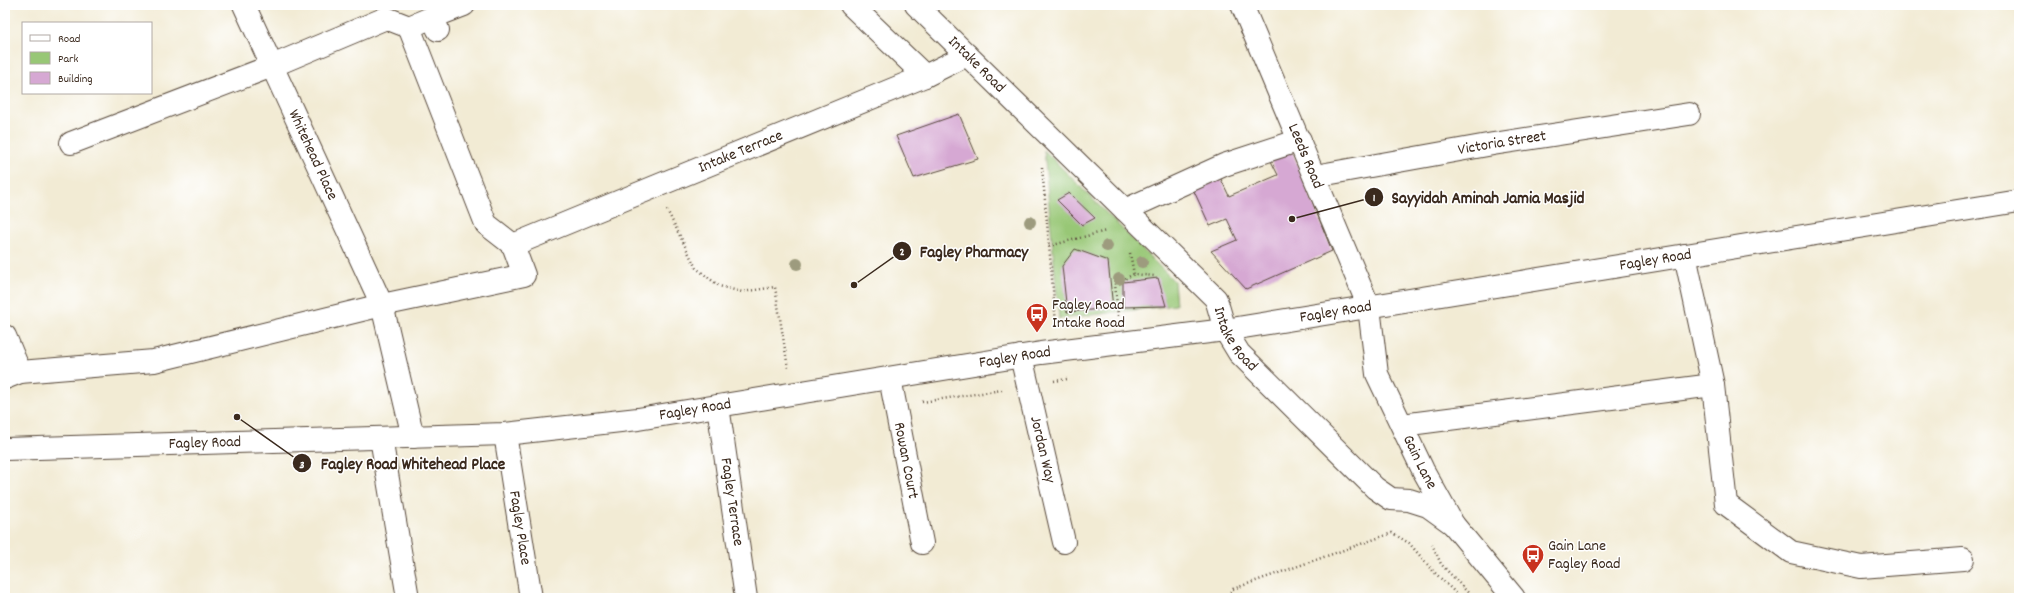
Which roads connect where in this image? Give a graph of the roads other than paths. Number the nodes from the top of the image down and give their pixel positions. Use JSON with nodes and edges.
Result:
{"nodes":[{"id":1,"x":244,"y":5,"type":"edge"},
{"id":2,"x":464,"y":5,"type":"edge"},
{"id":3,"x":851,"y":5,"type":"edge"},
{"id":4,"x":916,"y":5,"type":"edge"},
{"id":5,"x":1242,"y":5,"type":"edge"},
{"id":6,"x":409,"y":27,"type":"junction"},
{"id":7,"x":967,"y":55,"type":"junction"},
{"id":8,"x":272,"y":66,"type":"junction"},
{"id":9,"x":925,"y":76,"type":"junction"},
{"id":10,"x":1689,"y":114,"type":"dead end"},
{"id":11,"x":1300,"y":140,"type":"junction"},
{"id":12,"x":70,"y":144,"type":"dead end"},
{"id":13,"x":1315,"y":176,"type":"junction"},
{"id":14,"x":2019,"y":201,"type":"edge"},
{"id":15,"x":1125,"y":210,"type":"junction"},
{"id":16,"x":513,"y":245,"type":"junction"},
{"id":17,"x":1685,"y":255,"type":"junction"},
{"id":18,"x":382,"y":305,"type":"junction"},
{"id":19,"x":1369,"y":307,"type":"junction"},
{"id":20,"x":1225,"y":330,"type":"junction"},
{"id":21,"x":5,"y":336,"type":"edge"},
{"id":22,"x":1021,"y":356,"type":"junction"},
{"id":23,"x":12,"y":375,"type":"edge"},
{"id":24,"x":890,"y":378,"type":"junction"},
{"id":25,"x":1713,"y":385,"type":"junction"},
{"id":26,"x":718,"y":406,"type":"junction"},
{"id":27,"x":1402,"y":425,"type":"junction"},
{"id":28,"x":505,"y":434,"type":"junction"},
{"id":29,"x":413,"y":437,"type":"junction"},
{"id":30,"x":381,"y":438,"type":"junction"},
{"id":31,"x":5,"y":449,"type":"edge"},
{"id":32,"x":1453,"y":524,"type":"junction"},
{"id":33,"x":1064,"y":542,"type":"dead end"},
{"id":34,"x":922,"y":543,"type":"dead end"},
{"id":35,"x":1963,"y":559,"type":"dead end"},
{"id":36,"x":408,"y":598,"type":"edge"},
{"id":37,"x":531,"y":598,"type":"edge"},
{"id":38,"x":746,"y":598,"type":"edge"},
{"id":39,"x":1514,"y":598,"type":"edge"}],
"edges":[{"from":1,"to":8,"type":"street","name":"Whitehead Place"},
{"from":2,"to":6,"type":"street"},
{"from":3,"to":9,"type":"street"},
{"from":4,"to":7,"type":"street","name":"Intake Road"},
{"from":5,"to":11,"type":"street","name":"Leeds Road"},
{"from":6,"to":8,"type":"street"},
{"from":6,"to":16,"type":"street"},
{"from":7,"to":9,"type":"street","name":"Intake Terrace"},
{"from":7,"to":15,"type":"street","name":"Intake Road"},
{"from":8,"to":12,"type":"street"},
{"from":8,"to":18,"type":"street","name":"Whitehead Place"},
{"from":9,"to":16,"type":"street","name":"Intake Terrace"},
{"from":10,"to":13,"type":"street","name":"Victoria Street"},
{"from":11,"to":13,"type":"street","name":"Leeds Road"},
{"from":11,"to":15,"type":"street"},
{"from":13,"to":19,"type":"street","name":"Leeds Road"},
{"from":14,"to":17,"type":"street","name":"Fagley Road"},
{"from":15,"to":20,"type":"street","name":"Intake Road"},
{"from":16,"to":18,"type":"street"},
{"from":17,"to":19,"type":"street","name":"Fagley Road"},
{"from":17,"to":25,"type":"street"},
{"from":18,"to":23,"type":"street"},
{"from":18,"to":29,"type":"street","name":"Whitehead Place"},
{"from":19,"to":20,"type":"street","name":"Fagley Road"},
{"from":19,"to":27,"type":"street","name":"Gain Lane"},
{"from":20,"to":22,"type":"street","name":"Fagley Road"},
{"from":20,"to":32,"type":"street","name":"Intake Road"},
{"from":21,"to":23,"type":"street"},
{"from":22,"to":24,"type":"street","name":"Fagley Road"},
{"from":22,"to":33,"type":"street","name":"Jordan Way"},
{"from":24,"to":26,"type":"street","name":"Fagley Road"},
{"from":24,"to":34,"type":"street","name":"Rowan Court"},
{"from":25,"to":27,"type":"street"},
{"from":25,"to":35,"type":"street"},
{"from":26,"to":28,"type":"street","name":"Fagley Road"},
{"from":26,"to":38,"type":"street","name":"Fagley Terrace"},
{"from":27,"to":32,"type":"street","name":"Gain Lane"},
{"from":28,"to":29,"type":"street","name":"Fagley Road"},
{"from":28,"to":37,"type":"street","name":"Fagley Place"},
{"from":29,"to":30,"type":"street","name":"Fagley Road"},
{"from":30,"to":31,"type":"street","name":"Fagley Road"},
{"from":30,"to":36,"type":"street"},
{"from":32,"to":39,"type":"street","name":"Gain Lane"}]}
